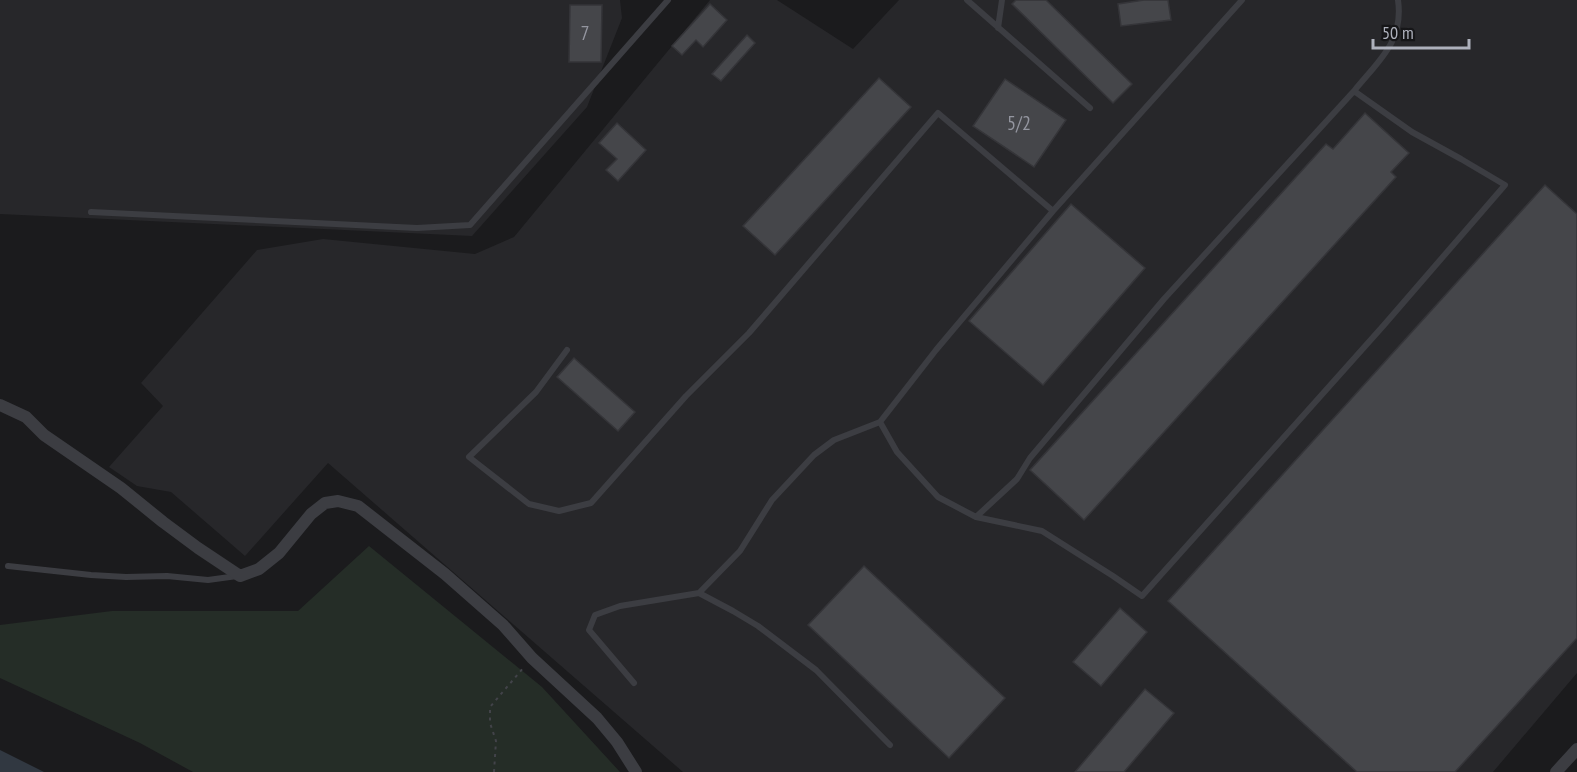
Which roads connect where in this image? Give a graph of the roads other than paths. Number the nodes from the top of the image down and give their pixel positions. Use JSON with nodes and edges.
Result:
{"nodes":[{"id":1,"x":668,"y":0,"type":"edge"},
{"id":2,"x":967,"y":0,"type":"edge"},
{"id":3,"x":1002,"y":0,"type":"edge"},
{"id":4,"x":1242,"y":0,"type":"edge"},
{"id":5,"x":1398,"y":0,"type":"edge"},
{"id":6,"x":998,"y":28,"type":"junction"},
{"id":7,"x":1354,"y":91,"type":"junction"},
{"id":8,"x":1090,"y":108,"type":"dead end"},
{"id":9,"x":1053,"y":211,"type":"junction"},
{"id":10,"x":91,"y":212,"type":"dead end"},
{"id":11,"x":567,"y":350,"type":"dead end"},
{"id":12,"x":0,"y":405,"type":"edge"},
{"id":13,"x":880,"y":422,"type":"junction"},
{"id":14,"x":976,"y":517,"type":"junction"},
{"id":15,"x":8,"y":566,"type":"dead end"},
{"id":16,"x":240,"y":576,"type":"junction"},
{"id":17,"x":699,"y":593,"type":"junction"},
{"id":18,"x":634,"y":683,"type":"dead end"},
{"id":19,"x":890,"y":745,"type":"dead end"},
{"id":20,"x":1577,"y":749,"type":"edge"},
{"id":21,"x":636,"y":772,"type":"edge"},
{"id":22,"x":1556,"y":772,"type":"edge"}],
"edges":[{"from":1,"to":10,"type":"lane"},
{"from":2,"to":6,"type":"lane"},
{"from":3,"to":6,"type":"lane"},
{"from":4,"to":9,"type":"lane"},
{"from":5,"to":7,"type":"lane"},
{"from":6,"to":8,"type":"lane"},
{"from":7,"to":14,"type":"lane"},
{"from":7,"to":14,"type":"lane"},
{"from":9,"to":11,"type":"lane"},
{"from":9,"to":13,"type":"lane"},
{"from":12,"to":16,"type":"street"},
{"from":13,"to":14,"type":"lane"},
{"from":13,"to":17,"type":"lane"},
{"from":15,"to":16,"type":"lane"},
{"from":16,"to":21,"type":"street"},
{"from":17,"to":18,"type":"lane"},
{"from":17,"to":19,"type":"lane"},
{"from":20,"to":22,"type":"street"}]}
